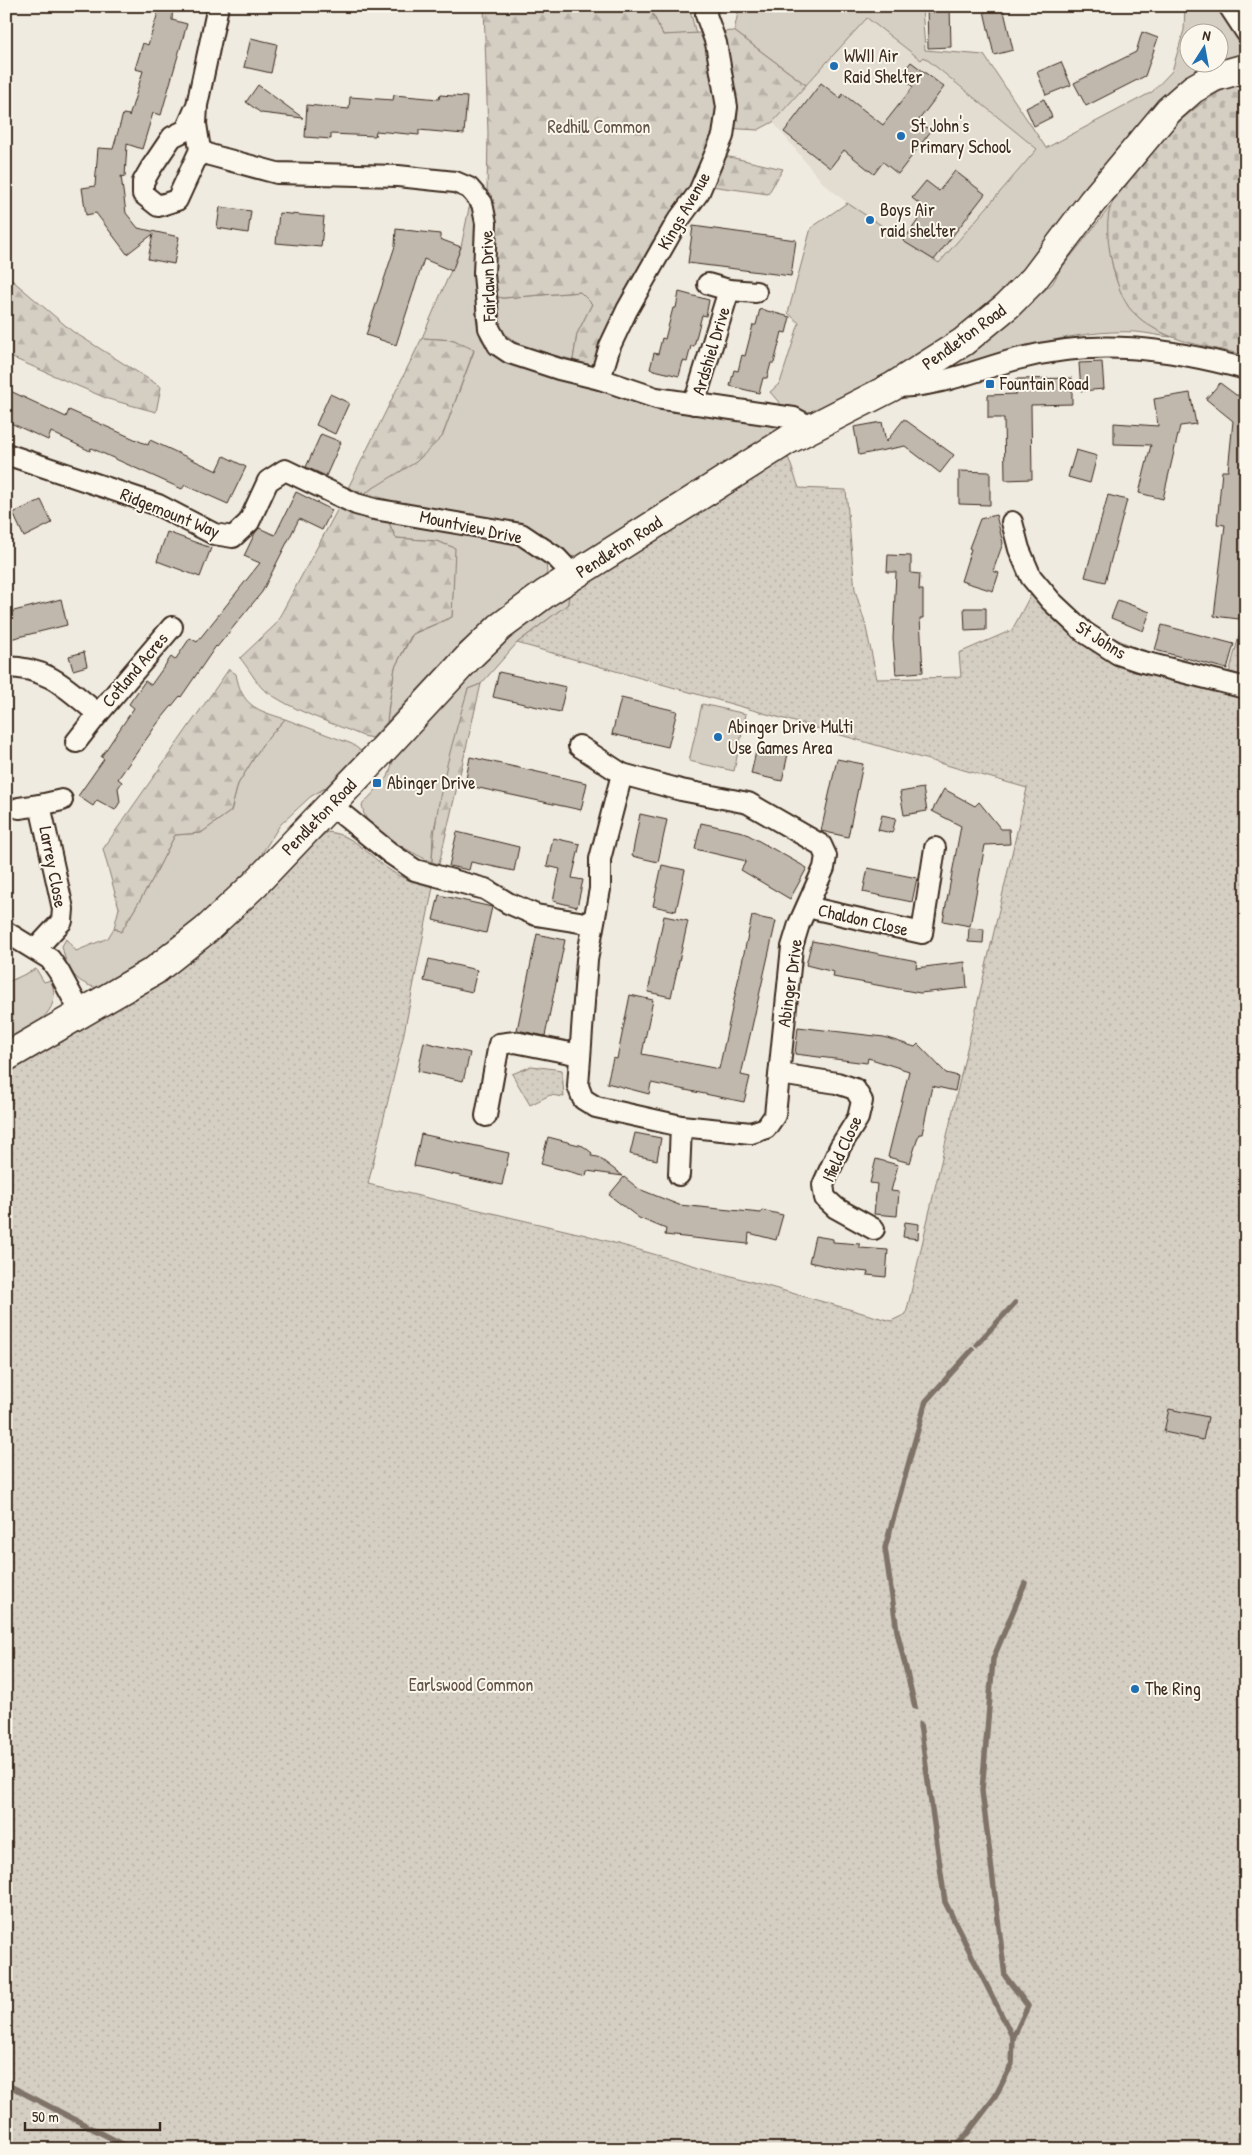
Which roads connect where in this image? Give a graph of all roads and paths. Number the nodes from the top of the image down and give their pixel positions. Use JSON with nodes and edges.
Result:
{"nodes":[{"id":1,"x":218,"y":6,"type":"edge"},
{"id":2,"x":707,"y":6,"type":"edge"},
{"id":3,"x":1229,"y":6,"type":"edge"},
{"id":4,"x":1246,"y":32,"type":"edge"},
{"id":5,"x":1246,"y":68,"type":"edge"},
{"id":6,"x":197,"y":105,"type":"junction"},
{"id":7,"x":200,"y":150,"type":"junction"},
{"id":8,"x":708,"y":284,"type":"dead end"},
{"id":9,"x":729,"y":290,"type":"junction"},
{"id":10,"x":756,"y":292,"type":"dead end"},
{"id":11,"x":1246,"y":369,"type":"edge"},
{"id":12,"x":600,"y":379,"type":"junction"},
{"id":13,"x":892,"y":387,"type":"junction"},
{"id":14,"x":694,"y":404,"type":"junction"},
{"id":15,"x":811,"y":427,"type":"junction"},
{"id":16,"x":6,"y":454,"type":"edge"},
{"id":17,"x":356,"y":504,"type":"joint"},
{"id":18,"x":1012,"y":522,"type":"dead end"},
{"id":19,"x":574,"y":576,"type":"junction"},
{"id":20,"x":172,"y":627,"type":"dead end"},
{"id":21,"x":6,"y":667,"type":"edge"},
{"id":22,"x":1246,"y":688,"type":"edge"},
{"id":23,"x":98,"y":714,"type":"junction"},
{"id":24,"x":76,"y":742,"type":"dead end"},
{"id":25,"x":579,"y":746,"type":"dead end"},
{"id":26,"x":622,"y":774,"type":"junction"},
{"id":27,"x":62,"y":800,"type":"dead end"},
{"id":28,"x":40,"y":805,"type":"junction"},
{"id":29,"x":331,"y":805,"type":"junction"},
{"id":30,"x":19,"y":808,"type":"dead end"},
{"id":31,"x":935,"y":848,"type":"dead end"},
{"id":32,"x":807,"y":907,"type":"junction"},
{"id":33,"x":592,"y":924,"type":"junction"},
{"id":34,"x":6,"y":932,"type":"edge"},
{"id":35,"x":36,"y":949,"type":"junction"},
{"id":36,"x":81,"y":1013,"type":"junction"},
{"id":37,"x":580,"y":1056,"type":"junction"},
{"id":38,"x":6,"y":1057,"type":"edge"},
{"id":39,"x":780,"y":1074,"type":"junction"},
{"id":40,"x":486,"y":1116,"type":"dead end"},
{"id":41,"x":681,"y":1126,"type":"junction"},
{"id":42,"x":679,"y":1175,"type":"dead end"},
{"id":43,"x":874,"y":1229,"type":"dead end"}],
"edges":[{"from":1,"to":6,"type":"street"},
{"from":2,"to":12,"type":"street","name":"Kings Avenue"},
{"from":3,"to":4,"type":"street"},
{"from":5,"to":13,"type":"street","name":"Pendleton Road"},
{"from":6,"to":7,"type":"street"},
{"from":6,"to":7,"type":"street"},
{"from":7,"to":12,"type":"street","name":"Fairlawn Drive"},
{"from":8,"to":9,"type":"street","name":"Ardshiel Drive"},
{"from":9,"to":10,"type":"street"},
{"from":9,"to":14,"type":"street","name":"Ardshiel Drive"},
{"from":11,"to":13,"type":"street"},
{"from":12,"to":14,"type":"street","name":"Fairlawn Drive"},
{"from":13,"to":15,"type":"street","name":"Pendleton Road"},
{"from":14,"to":15,"type":"street","name":"Fairlawn Drive"},
{"from":15,"to":19,"type":"street","name":"Pendleton Road"},
{"from":16,"to":17,"type":"street","name":"Ridgemount Way"},
{"from":17,"to":19,"type":"street","name":"Mountview Drive"},
{"from":18,"to":22,"type":"street","name":"St Johns"},
{"from":19,"to":29,"type":"street","name":"Pendleton Road"},
{"from":20,"to":23,"type":"street","name":"Cotland Acres"},
{"from":21,"to":23,"type":"street","name":"Cotland Acres"},
{"from":23,"to":24,"type":"street","name":"Cotland Acres"},
{"from":25,"to":26,"type":"street"},
{"from":26,"to":32,"type":"street","name":"Abinger Drive"},
{"from":26,"to":33,"type":"street","name":"Abinger Drive"},
{"from":27,"to":28,"type":"street","name":"Larrey Close"},
{"from":28,"to":30,"type":"street","name":"Larrey Close"},
{"from":28,"to":35,"type":"street","name":"Larrey Close"},
{"from":29,"to":33,"type":"street"},
{"from":29,"to":36,"type":"street","name":"Pendleton Road"},
{"from":31,"to":32,"type":"street","name":"Chaldon Close"},
{"from":32,"to":39,"type":"street","name":"Abinger Drive"},
{"from":33,"to":37,"type":"street","name":"Abinger Drive"},
{"from":34,"to":35,"type":"street"},
{"from":35,"to":36,"type":"street"},
{"from":36,"to":38,"type":"street","name":"Pendleton Road"},
{"from":37,"to":40,"type":"street"},
{"from":37,"to":41,"type":"street","name":"Abinger Drive"},
{"from":39,"to":41,"type":"street","name":"Abinger Drive"},
{"from":39,"to":43,"type":"street","name":"Ifield Close"},
{"from":41,"to":42,"type":"street"}]}
